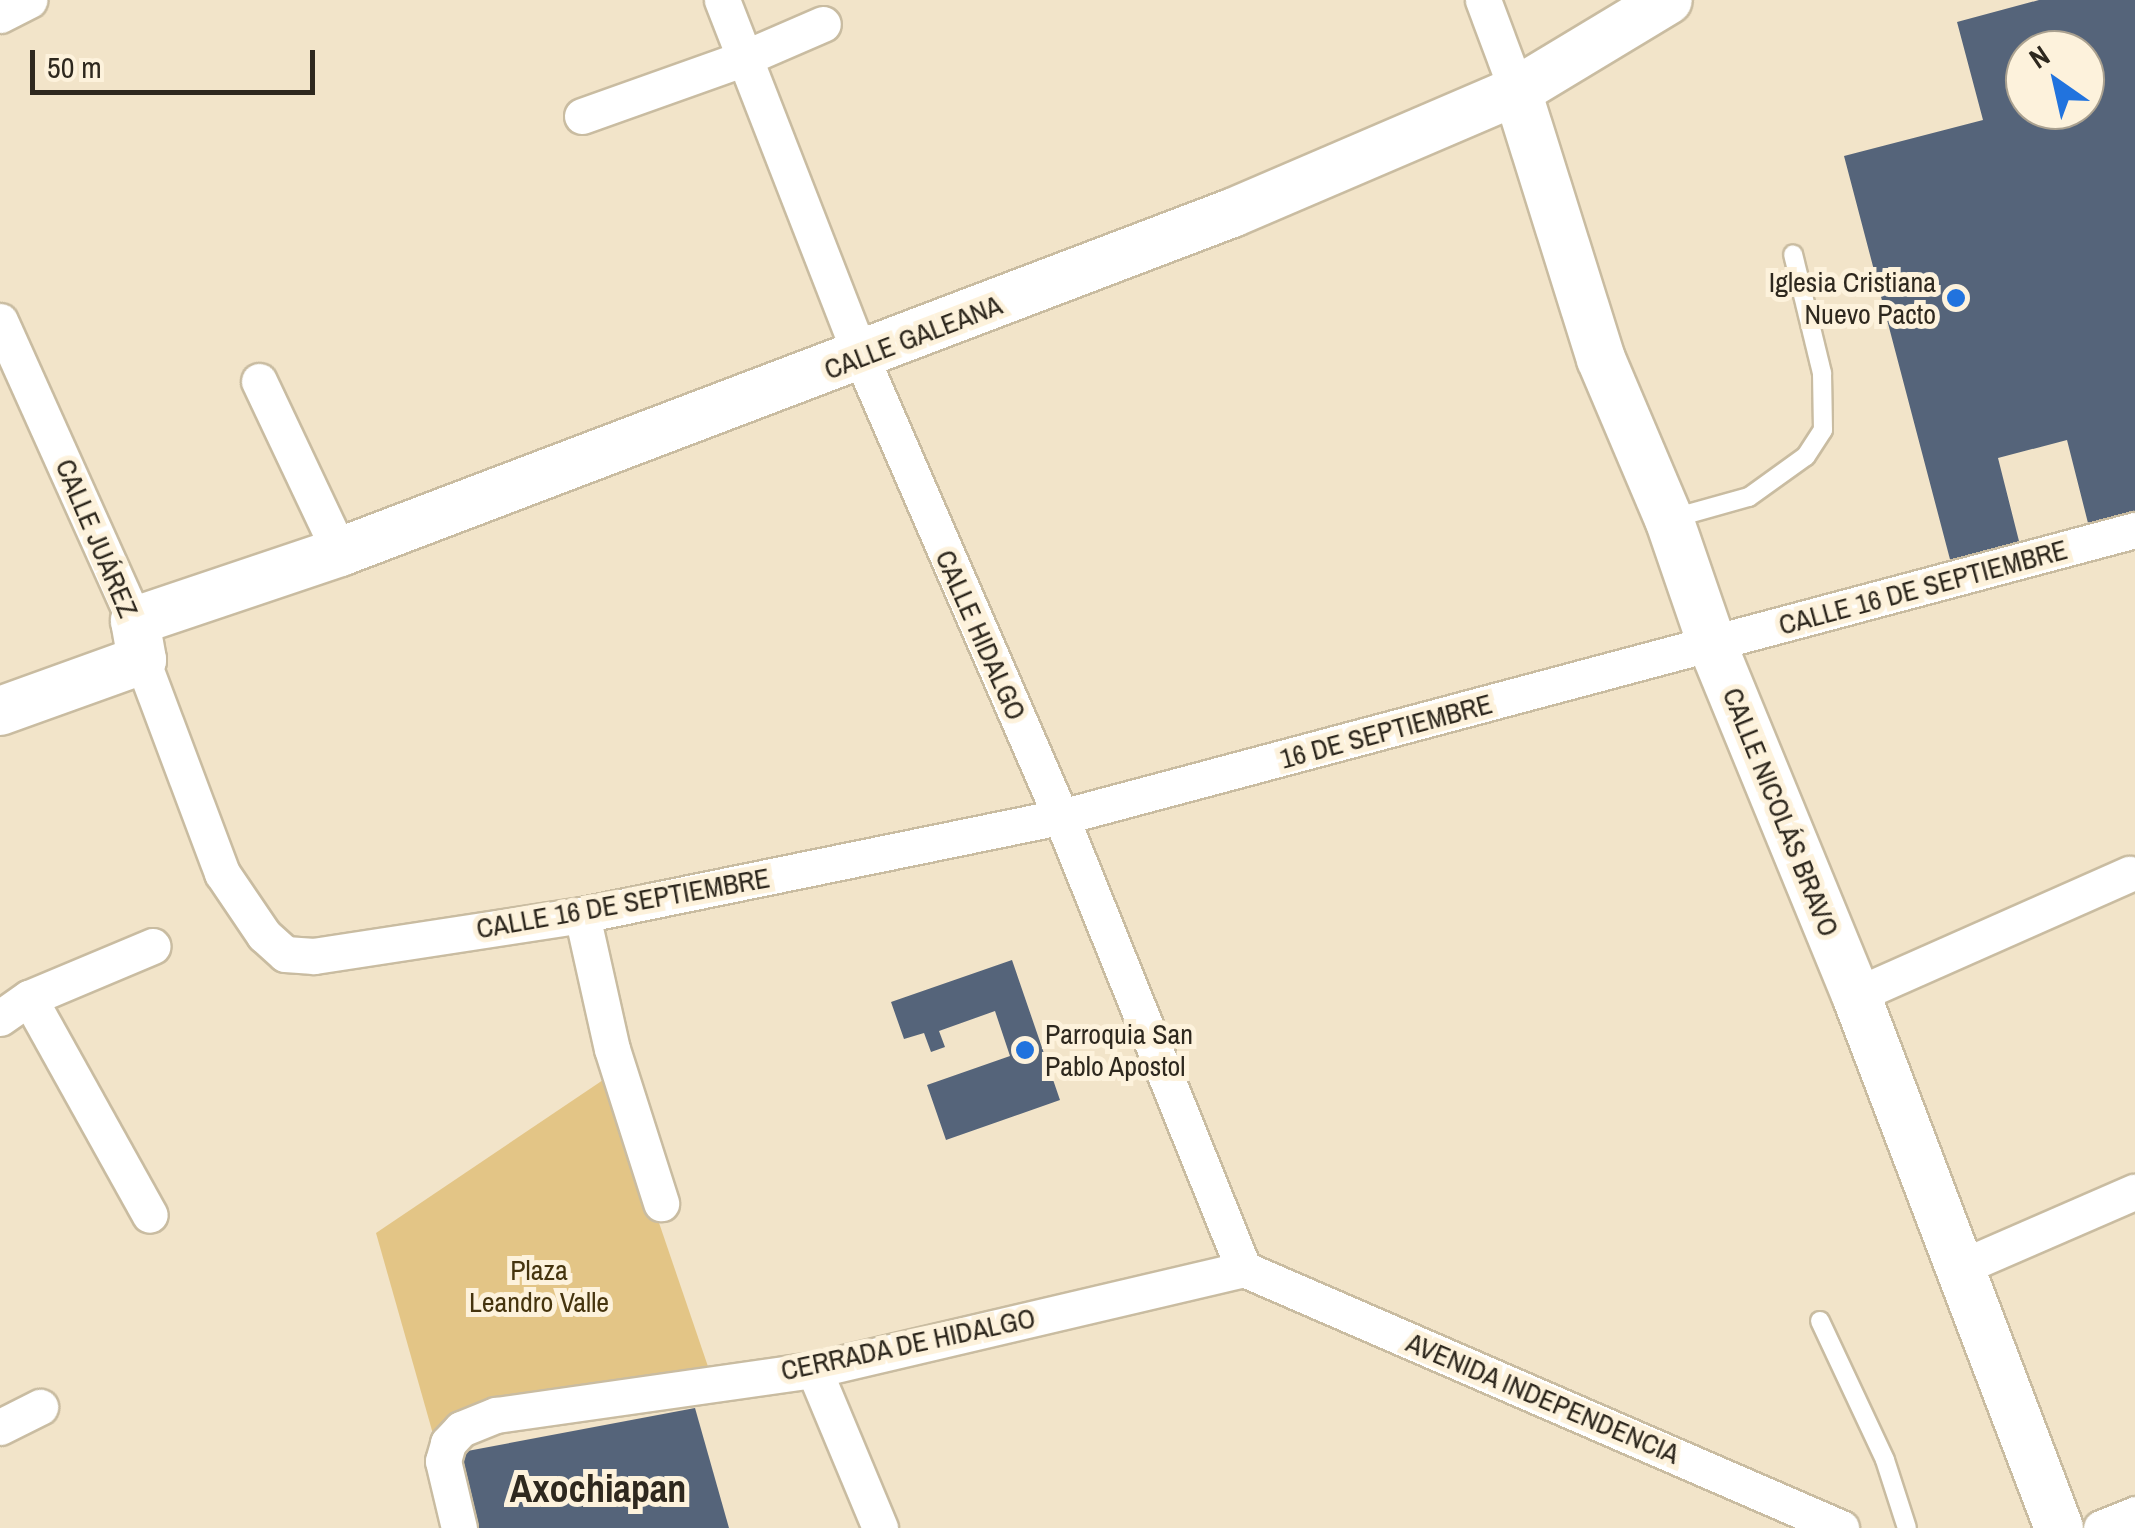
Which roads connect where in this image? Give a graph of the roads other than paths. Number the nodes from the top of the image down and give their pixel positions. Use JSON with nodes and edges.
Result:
{"nodes":[{"id":1,"x":29,"y":0,"type":"edge"},
{"id":2,"x":722,"y":0,"type":"edge"},
{"id":3,"x":1483,"y":0,"type":"edge"},
{"id":4,"x":1668,"y":0,"type":"edge"},
{"id":5,"x":0,"y":15,"type":"edge"},
{"id":6,"x":823,"y":24,"type":"dead end"},
{"id":7,"x":742,"y":59,"type":"junction"},
{"id":8,"x":1517,"y":91,"type":"junction"},
{"id":9,"x":582,"y":116,"type":"dead end"},
{"id":10,"x":1793,"y":254,"type":"dead end"},
{"id":11,"x":5,"y":341,"type":"edge"},
{"id":12,"x":860,"y":358,"type":"junction"},
{"id":13,"x":259,"y":382,"type":"dead end"},
{"id":14,"x":1669,"y":519,"type":"junction"},
{"id":15,"x":2135,"y":530,"type":"edge"},
{"id":16,"x":340,"y":552,"type":"junction"},
{"id":17,"x":139,"y":640,"type":"junction"},
{"id":18,"x":1712,"y":644,"type":"junction"},
{"id":19,"x":0,"y":711,"type":"edge"},
{"id":20,"x":1061,"y":817,"type":"junction"},
{"id":21,"x":222,"y":873,"type":"joint"},
{"id":22,"x":2129,"y":874,"type":"dead end"},
{"id":23,"x":582,"y":915,"type":"junction"},
{"id":24,"x":153,"y":946,"type":"dead end"},
{"id":25,"x":1856,"y":995,"type":"junction"},
{"id":26,"x":15,"y":1008,"type":"edge"},
{"id":27,"x":2134,"y":1192,"type":"edge"},
{"id":28,"x":661,"y":1203,"type":"dead end"},
{"id":29,"x":150,"y":1214,"type":"dead end"},
{"id":30,"x":1960,"y":1268,"type":"junction"},
{"id":31,"x":1244,"y":1269,"type":"junction"},
{"id":32,"x":1820,"y":1321,"type":"dead end"},
{"id":33,"x":814,"y":1370,"type":"junction"},
{"id":34,"x":40,"y":1407,"type":"dead end"},
{"id":35,"x":0,"y":1427,"type":"edge"},
{"id":36,"x":2135,"y":1514,"type":"edge"},
{"id":37,"x":459,"y":1528,"type":"edge"},
{"id":38,"x":880,"y":1528,"type":"edge"},
{"id":39,"x":1841,"y":1528,"type":"edge"},
{"id":40,"x":1908,"y":1528,"type":"edge"},
{"id":41,"x":2059,"y":1528,"type":"edge"},
{"id":42,"x":2101,"y":1528,"type":"edge"}],
"edges":[{"from":1,"to":5,"type":"street"},
{"from":2,"to":7,"type":"street","name":"CALLE HIDALGO"},
{"from":3,"to":8,"type":"street"},
{"from":4,"to":8,"type":"main road","name":"CALLE GALEANA"},
{"from":6,"to":7,"type":"street"},
{"from":7,"to":9,"type":"street"},
{"from":7,"to":12,"type":"street","name":"CALLE HIDALGO"},
{"from":8,"to":12,"type":"main road","name":"CALLE GALEANA"},
{"from":8,"to":14,"type":"main road","name":"CALLE NICOLÁS BRAVO"},
{"from":10,"to":14,"type":"lane"},
{"from":11,"to":17,"type":"street","name":"CALLE JUÁREZ"},
{"from":12,"to":16,"type":"main road","name":"CALLE GALEANA"},
{"from":12,"to":20,"type":"street","name":"CALLE HIDALGO"},
{"from":13,"to":16,"type":"street"},
{"from":14,"to":18,"type":"main road","name":"CALLE NICOLÁS BRAVO"},
{"from":15,"to":18,"type":"street","name":"CALLE 16 DE SEPTIEMBRE"},
{"from":16,"to":17,"type":"main road","name":"CALLE GALEANA"},
{"from":17,"to":19,"type":"main road","name":"CALLE GALEANA"},
{"from":17,"to":21,"type":"street","name":"CALLE JUÁREZ"},
{"from":18,"to":20,"type":"street","name":"16 DE SEPTIEMBRE"},
{"from":18,"to":25,"type":"main road","name":"CALLE NICOLÁS BRAVO"},
{"from":20,"to":23,"type":"street","name":"CALLE 16 DE SEPTIEMBRE"},
{"from":20,"to":31,"type":"street","name":"CALLE HIDALGO"},
{"from":21,"to":23,"type":"street","name":"CALLE 16 DE SEPTIEMBRE"},
{"from":22,"to":25,"type":"street"},
{"from":23,"to":28,"type":"street"},
{"from":24,"to":26,"type":"street"},
{"from":25,"to":30,"type":"main road","name":"CALLE NICOLÁS BRAVO"},
{"from":26,"to":29,"type":"street"},
{"from":27,"to":30,"type":"street"},
{"from":30,"to":41,"type":"main road","name":"CALLE NICOLÁS BRAVO"},
{"from":31,"to":33,"type":"street","name":"CERRADA DE HIDALGO"},
{"from":31,"to":39,"type":"street","name":"AVENIDA INDEPENDENCIA"},
{"from":32,"to":40,"type":"lane"},
{"from":33,"to":37,"type":"street","name":"CERRADA DE HIDALGO"},
{"from":33,"to":38,"type":"street"},
{"from":34,"to":35,"type":"street"},
{"from":36,"to":42,"type":"street"}]}
